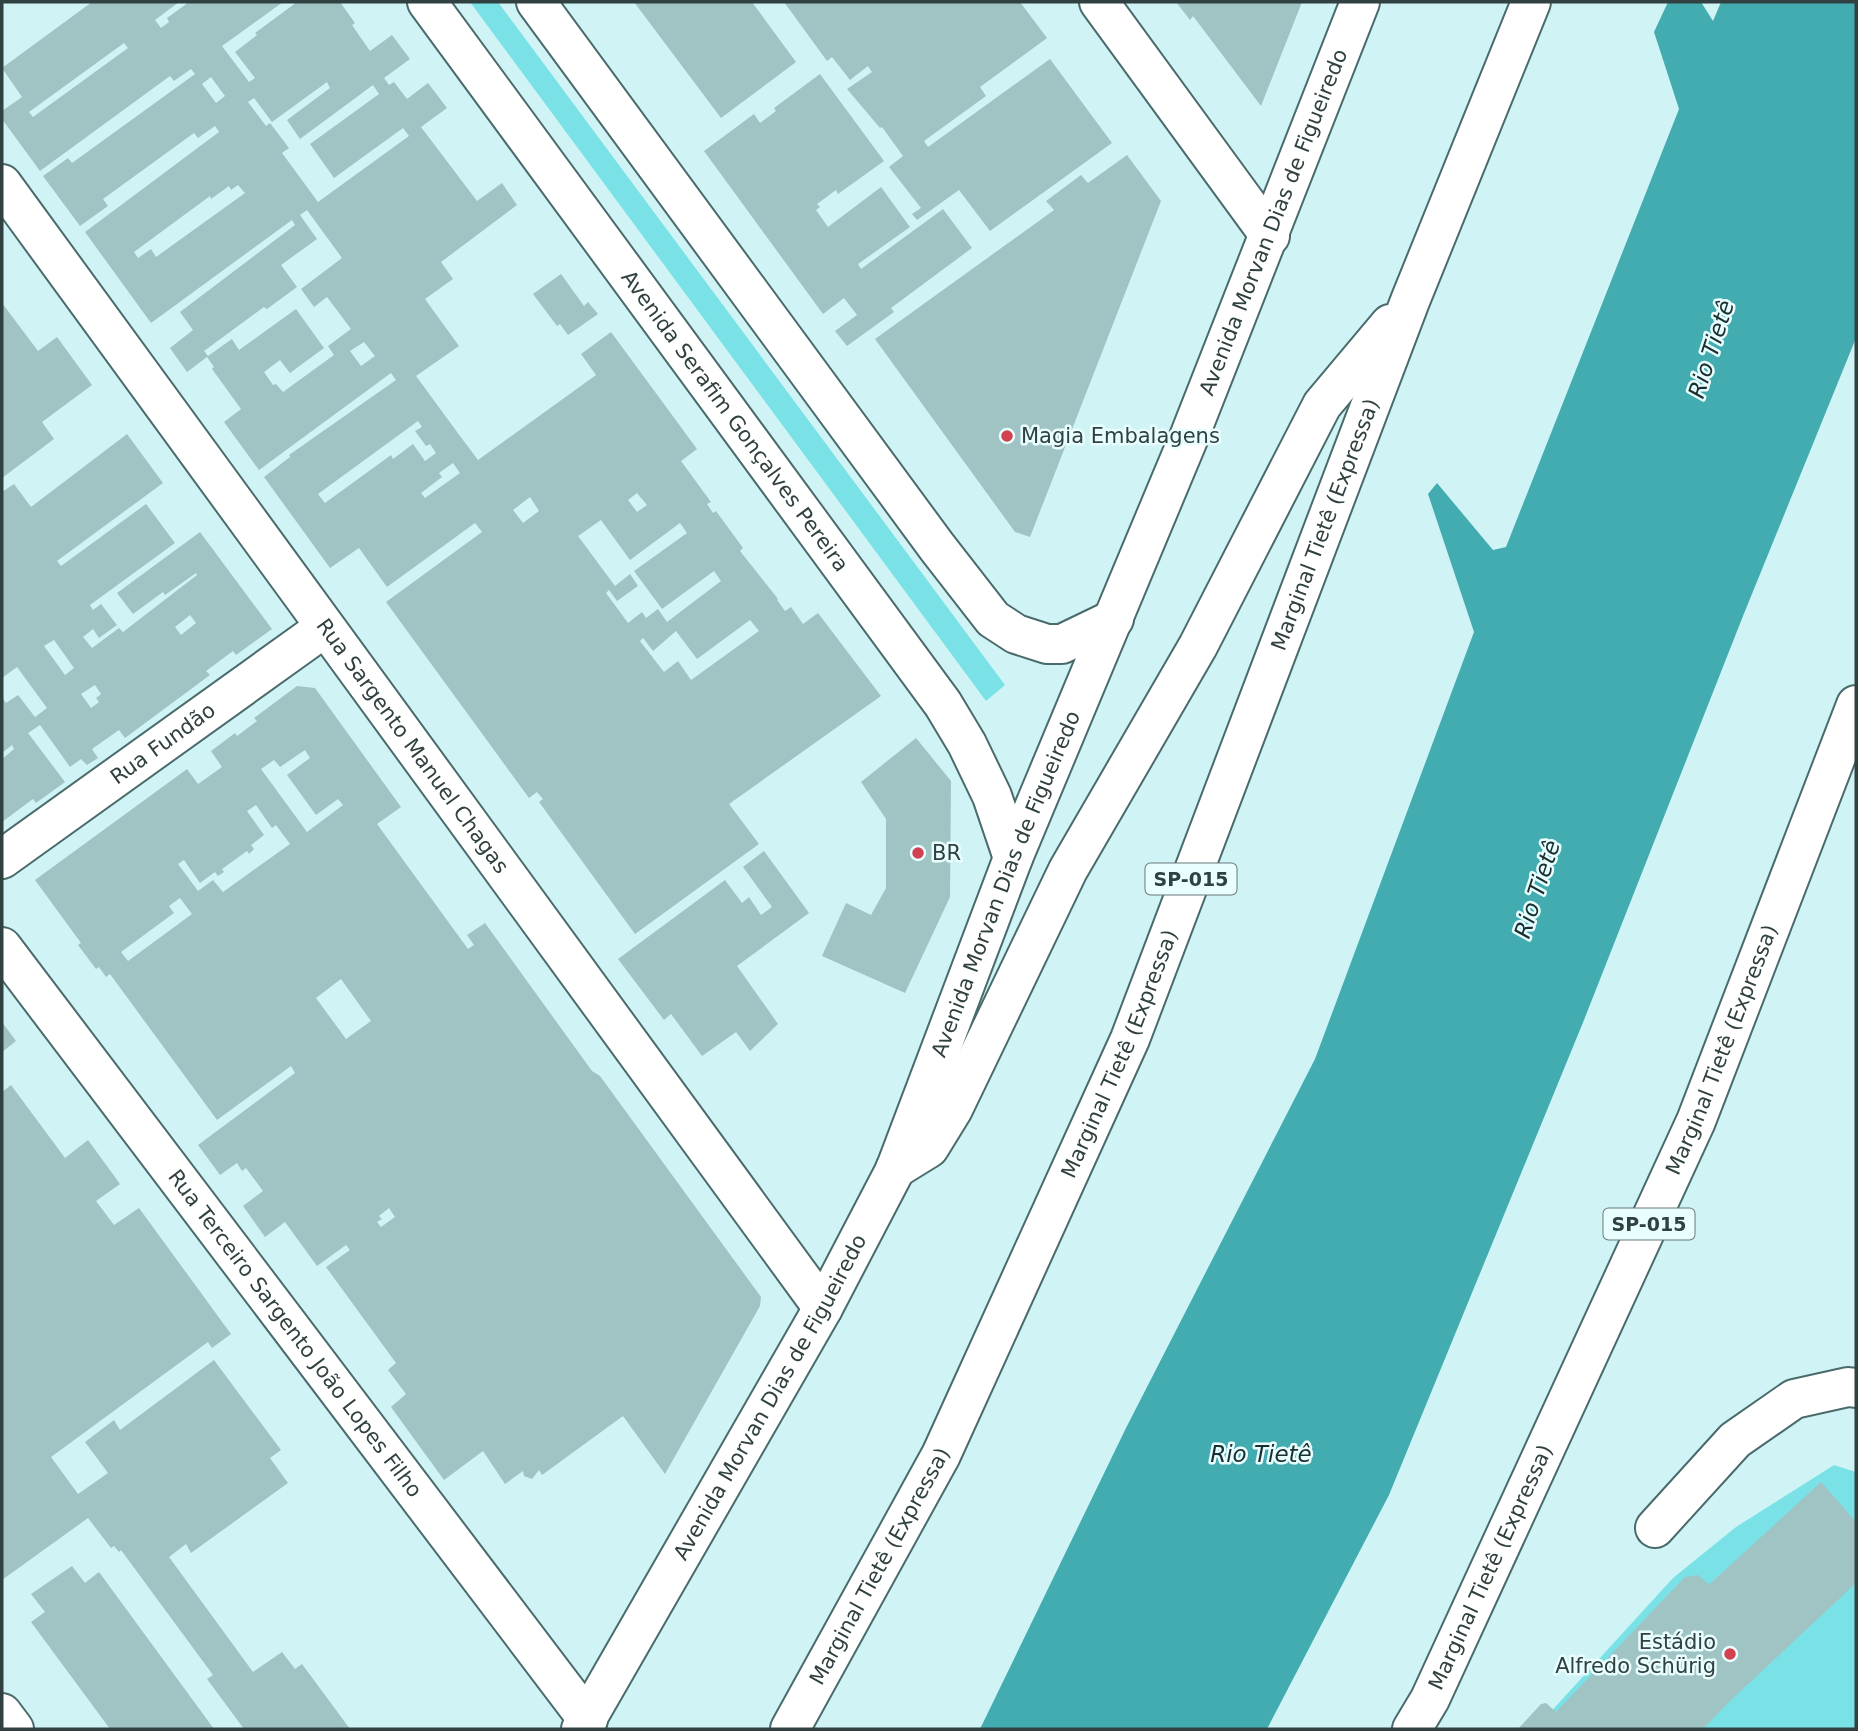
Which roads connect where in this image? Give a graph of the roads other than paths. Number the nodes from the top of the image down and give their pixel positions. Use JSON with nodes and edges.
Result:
{"nodes":[{"id":1,"x":427,"y":2,"type":"edge"},
{"id":2,"x":536,"y":2,"type":"edge"},
{"id":3,"x":1099,"y":2,"type":"edge"},
{"id":4,"x":1360,"y":2,"type":"edge"},
{"id":5,"x":1531,"y":2,"type":"edge"},
{"id":6,"x":2,"y":184,"type":"edge"},
{"id":7,"x":1270,"y":236,"type":"junction"},
{"id":8,"x":1410,"y":301,"type":"junction"},
{"id":9,"x":1114,"y":619,"type":"junction"},
{"id":10,"x":324,"y":628,"type":"junction"},
{"id":11,"x":1856,"y":705,"type":"edge"},
{"id":12,"x":1013,"y":858,"type":"junction"},
{"id":13,"x":2,"y":859,"type":"edge"},
{"id":14,"x":2,"y":947,"type":"edge"},
{"id":15,"x":895,"y":1170,"type":"junction"},
{"id":16,"x":823,"y":1308,"type":"junction"},
{"id":17,"x":1856,"y":1388,"type":"edge"},
{"id":18,"x":1656,"y":1528,"type":"dead end"},
{"id":19,"x":2,"y":1713,"type":"edge"},
{"id":20,"x":584,"y":1725,"type":"edge"},
{"id":21,"x":13,"y":1729,"type":"edge"},
{"id":22,"x":790,"y":1729,"type":"edge"},
{"id":23,"x":1412,"y":1729,"type":"edge"}],
"edges":[{"from":1,"to":12,"type":"main road","name":"Avenida Serafim Gonçalves Pereira"},
{"from":2,"to":9,"type":"main road"},
{"from":3,"to":7,"type":"main road"},
{"from":4,"to":7,"type":"main road","name":"Avenida Morvan Dias de Figueiredo"},
{"from":5,"to":8,"type":"main road","name":"Marginal Tietê (Expressa)","number":"SP-015"},
{"from":6,"to":10,"type":"main road","name":"Rua Sargento Manuel Chagas"},
{"from":7,"to":9,"type":"main road","name":"Avenida Morvan Dias de Figueiredo"},
{"from":8,"to":15,"type":"main road"},
{"from":8,"to":22,"type":"main road","name":"Marginal Tietê (Expressa)","number":"SP-015"},
{"from":9,"to":12,"type":"main road","name":"Avenida Morvan Dias de Figueiredo"},
{"from":10,"to":13,"type":"main road","name":"Rua Fundão"},
{"from":10,"to":16,"type":"main road","name":"Rua Sargento Manuel Chagas"},
{"from":11,"to":23,"type":"main road","name":"Marginal Tietê (Expressa)","number":"SP-015"},
{"from":12,"to":15,"type":"main road","name":"Avenida Morvan Dias de Figueiredo"},
{"from":14,"to":20,"type":"main road","name":"Rua Terceiro Sargento João Lopes Filho"},
{"from":15,"to":16,"type":"main road","name":"Avenida Morvan Dias de Figueiredo"},
{"from":16,"to":20,"type":"main road","name":"Avenida Morvan Dias de Figueiredo"},
{"from":17,"to":18,"type":"main road"},
{"from":19,"to":21,"type":"main road"}]}
